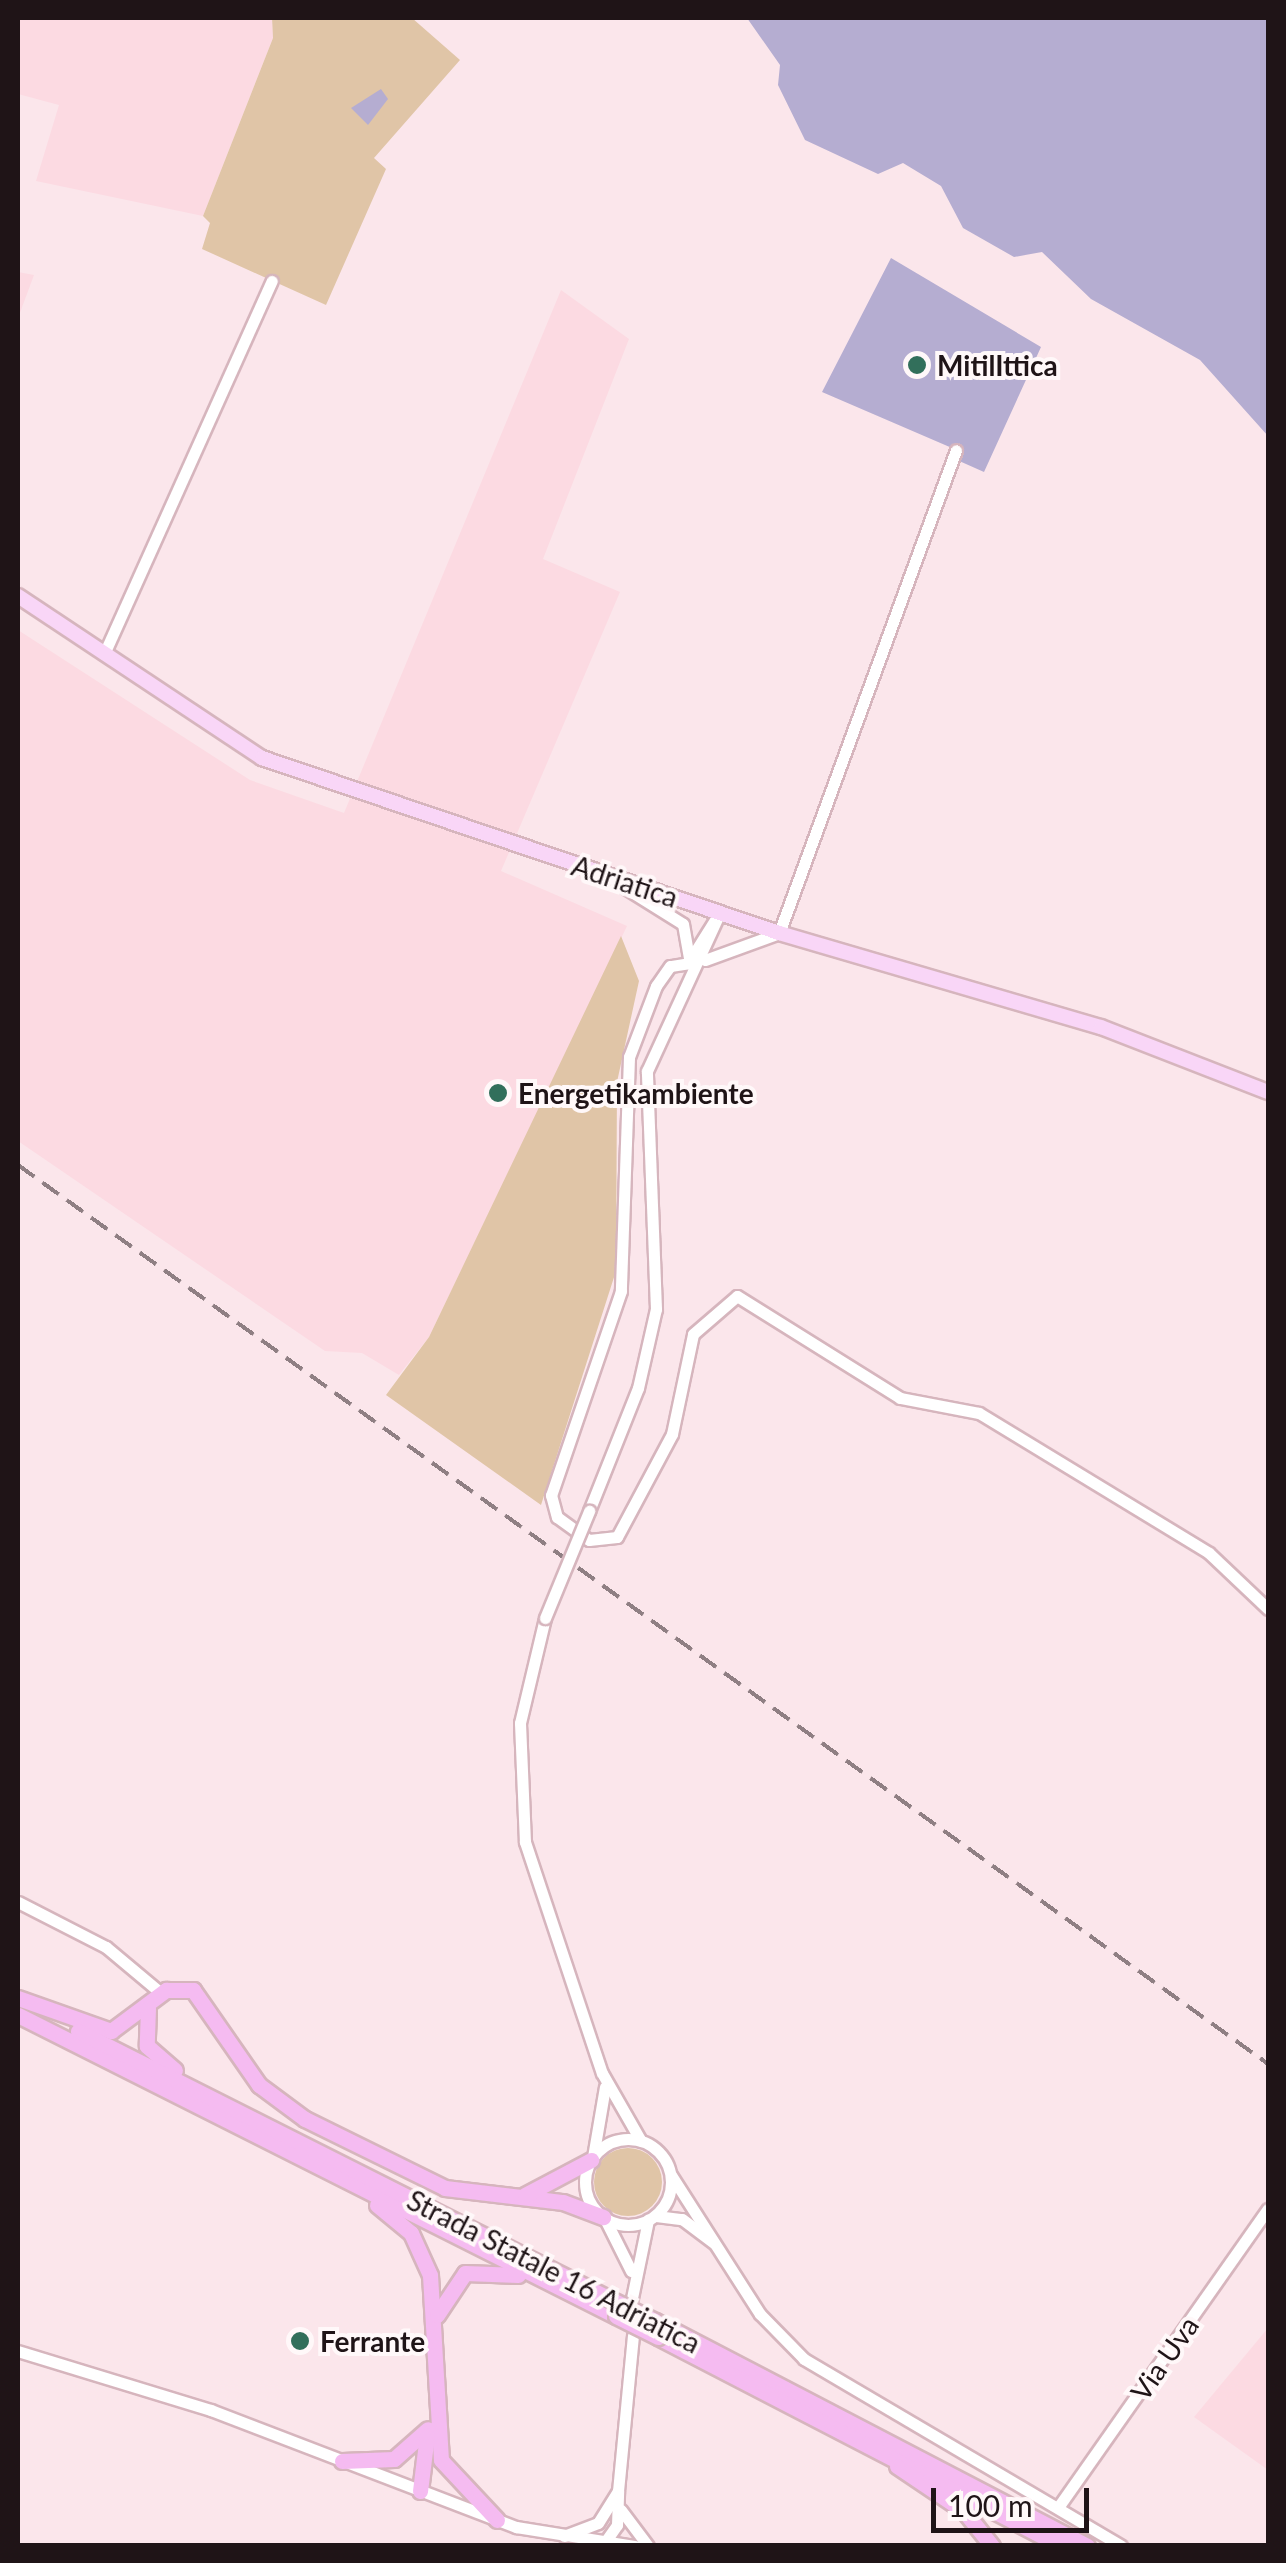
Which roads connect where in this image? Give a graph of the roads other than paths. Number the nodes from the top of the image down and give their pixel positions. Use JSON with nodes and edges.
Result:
{"nodes":[{"id":1,"x":272,"y":281,"type":"dead end"},
{"id":2,"x":956,"y":450,"type":"dead end"},
{"id":3,"x":18,"y":596,"type":"edge"},
{"id":4,"x":104,"y":654,"type":"junction"},
{"id":5,"x":586,"y":868,"type":"junction"},
{"id":6,"x":720,"y":912,"type":"junction"},
{"id":7,"x":778,"y":933,"type":"junction"},
{"id":8,"x":696,"y":963,"type":"junction"},
{"id":9,"x":656,"y":986,"type":"junction"},
{"id":10,"x":683,"y":987,"type":"junction"},
{"id":11,"x":1268,"y":1092,"type":"edge"},
{"id":12,"x":1268,"y":1608,"type":"edge"},
{"id":13,"x":18,"y":1902,"type":"edge"},
{"id":14,"x":161,"y":1993,"type":"junction"},
{"id":15,"x":18,"y":1999,"type":"edge"},
{"id":16,"x":149,"y":2006,"type":"junction"},
{"id":17,"x":18,"y":2016,"type":"edge"},
{"id":18,"x":602,"y":2073,"type":"junction"},
{"id":19,"x":277,"y":2132,"type":"junction"},
{"id":20,"x":641,"y":2141,"type":"junction"},
{"id":21,"x":301,"y":2159,"type":"junction"},
{"id":22,"x":591,"y":2160,"type":"junction"},
{"id":23,"x":671,"y":2175,"type":"junction"},
{"id":24,"x":510,"y":2199,"type":"junction"},
{"id":25,"x":1268,"y":2210,"type":"edge"},
{"id":26,"x":604,"y":2217,"type":"junction"},
{"id":27,"x":651,"y":2218,"type":"junction"},
{"id":28,"x":717,"y":2246,"type":"junction"},
{"id":29,"x":632,"y":2276,"type":"junction"},
{"id":30,"x":578,"y":2297,"type":"junction"},
{"id":31,"x":632,"y":2298,"type":"dead end"},
{"id":32,"x":436,"y":2319,"type":"junction"},
{"id":33,"x":657,"y":2329,"type":"junction"},
{"id":34,"x":632,"y":2336,"type":"dead end"},
{"id":35,"x":18,"y":2351,"type":"edge"},
{"id":36,"x":431,"y":2422,"type":"junction"},
{"id":37,"x":862,"y":2440,"type":"junction"},
{"id":38,"x":438,"y":2450,"type":"junction"},
{"id":39,"x":342,"y":2461,"type":"junction"},
{"id":40,"x":420,"y":2490,"type":"junction"},
{"id":41,"x":618,"y":2491,"type":"junction"},
{"id":42,"x":620,"y":2506,"type":"junction"},
{"id":43,"x":1059,"y":2506,"type":"junction"},
{"id":44,"x":605,"y":2516,"type":"junction"},
{"id":45,"x":497,"y":2520,"type":"junction"},
{"id":46,"x":556,"y":2538,"type":"junction"},
{"id":47,"x":605,"y":2542,"type":"junction"},
{"id":48,"x":635,"y":2546,"type":"edge"},
{"id":49,"x":648,"y":2546,"type":"edge"},
{"id":50,"x":992,"y":2546,"type":"edge"},
{"id":51,"x":1062,"y":2546,"type":"edge"},
{"id":52,"x":1088,"y":2546,"type":"edge"},
{"id":53,"x":1120,"y":2546,"type":"edge"}],
"edges":[{"from":1,"to":4,"type":"street"},
{"from":2,"to":7,"type":"street"},
{"from":3,"to":4,"type":"main road","name":"Adriatica"},
{"from":4,"to":5,"type":"main road","name":"Adriatica"},
{"from":5,"to":6,"type":"main road","name":"Adriatica"},
{"from":5,"to":8,"type":"street"},
{"from":6,"to":7,"type":"main road","name":"Adriatica"},
{"from":6,"to":8,"type":"street"},
{"from":7,"to":8,"type":"street"},
{"from":7,"to":11,"type":"main road","name":"Adriatica"},
{"from":8,"to":9,"type":"street"},
{"from":8,"to":10,"type":"street"},
{"from":9,"to":10,"type":"street"},
{"from":9,"to":12,"type":"street"},
{"from":10,"to":18,"type":"street","bridge":true},
{"from":13,"to":14,"type":"street"},
{"from":14,"to":16,"type":"highway"},
{"from":14,"to":24,"type":"highway"},
{"from":15,"to":16,"type":"highway"},
{"from":15,"to":19,"type":"highway","name":"Strada Statale 16 Adriatica"},
{"from":16,"to":19,"type":"highway"},
{"from":17,"to":21,"type":"highway","name":"Strada Statale 16 Adriatica"},
{"from":18,"to":20,"type":"street"},
{"from":18,"to":22,"type":"street"},
{"from":19,"to":33,"type":"highway","name":"Strada Statale 16 Adriatica","bridge":true},
{"from":20,"to":22,"type":"street"},
{"from":20,"to":23,"type":"street"},
{"from":21,"to":30,"type":"highway","name":"Strada Statale 16 Adriatica"},
{"from":21,"to":32,"type":"highway"},
{"from":22,"to":24,"type":"highway"},
{"from":22,"to":26,"type":"street"},
{"from":23,"to":27,"type":"street"},
{"from":23,"to":28,"type":"street"},
{"from":24,"to":26,"type":"highway"},
{"from":25,"to":43,"type":"street","name":"Via Uva"},
{"from":26,"to":27,"type":"street"},
{"from":26,"to":29,"type":"street"},
{"from":27,"to":28,"type":"street"},
{"from":27,"to":29,"type":"street"},
{"from":28,"to":43,"type":"street"},
{"from":29,"to":31,"type":"street"},
{"from":30,"to":32,"type":"highway"},
{"from":30,"to":33,"type":"highway","name":"Strada Statale 16 Adriatica","bridge":true},
{"from":32,"to":36,"type":"highway"},
{"from":33,"to":37,"type":"highway","name":"Strada Statale 16 Adriatica"},
{"from":33,"to":52,"type":"highway","name":"Strada Statale 16 Adriatica"},
{"from":34,"to":41,"type":"street"},
{"from":35,"to":39,"type":"street"},
{"from":36,"to":38,"type":"highway"},
{"from":36,"to":39,"type":"highway"},
{"from":36,"to":40,"type":"highway"},
{"from":37,"to":50,"type":"highway"},
{"from":37,"to":51,"type":"highway","name":"Strada Statale 16 Adriatica"},
{"from":38,"to":40,"type":"highway"},
{"from":38,"to":45,"type":"highway"},
{"from":39,"to":40,"type":"street"},
{"from":40,"to":45,"type":"street"},
{"from":41,"to":42,"type":"street"},
{"from":41,"to":44,"type":"street"},
{"from":42,"to":47,"type":"street"},
{"from":42,"to":49,"type":"street"},
{"from":43,"to":53,"type":"street"},
{"from":44,"to":46,"type":"street"},
{"from":44,"to":47,"type":"street"},
{"from":45,"to":46,"type":"street"},
{"from":46,"to":47,"type":"street"},
{"from":47,"to":48,"type":"street"}]}
